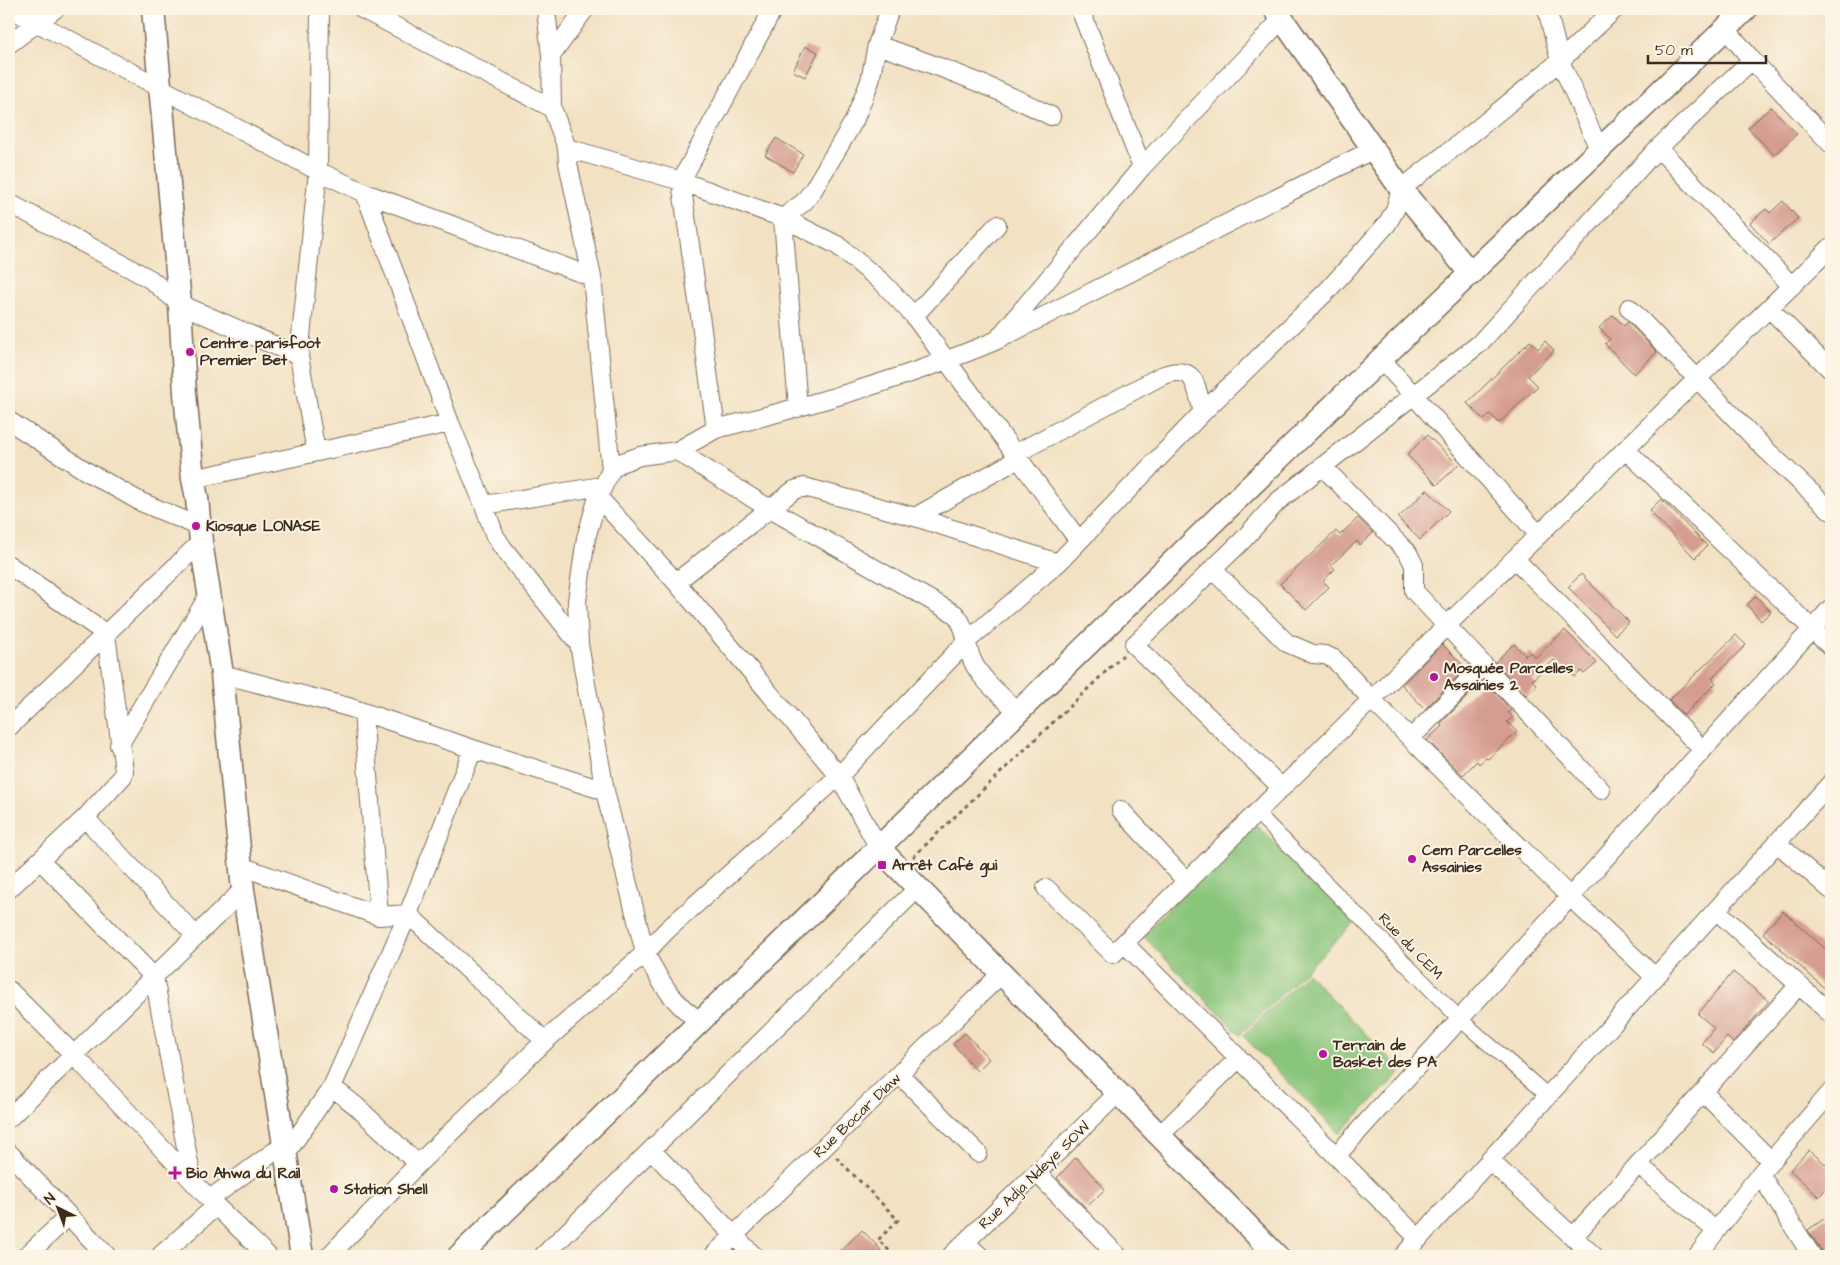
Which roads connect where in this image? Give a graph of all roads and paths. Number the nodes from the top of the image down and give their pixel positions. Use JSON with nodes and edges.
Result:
{"nodes":[{"id":1,"x":11,"y":9,"type":"edge"},
{"id":2,"x":55,"y":9,"type":"edge"},
{"id":3,"x":153,"y":9,"type":"edge"},
{"id":4,"x":320,"y":9,"type":"edge"},
{"id":5,"x":362,"y":9,"type":"edge"},
{"id":6,"x":546,"y":9,"type":"edge"},
{"id":7,"x":585,"y":9,"type":"edge"},
{"id":8,"x":773,"y":9,"type":"edge"},
{"id":9,"x":890,"y":9,"type":"edge"},
{"id":10,"x":1080,"y":9,"type":"edge"},
{"id":11,"x":1548,"y":9,"type":"edge"},
{"id":12,"x":1615,"y":9,"type":"edge"},
{"id":13,"x":1737,"y":9,"type":"edge"},
{"id":14,"x":1746,"y":9,"type":"edge"},
{"id":15,"x":1279,"y":14,"type":"edge"},
{"id":16,"x":37,"y":22,"type":"junction"},
{"id":17,"x":1726,"y":29,"type":"junction"},
{"id":18,"x":9,"y":44,"type":"edge"},
{"id":19,"x":877,"y":45,"type":"junction"},
{"id":20,"x":552,"y":56,"type":"junction"},
{"id":21,"x":1752,"y":60,"type":"junction"},
{"id":22,"x":1560,"y":61,"type":"junction"},
{"id":23,"x":160,"y":87,"type":"junction"},
{"id":24,"x":552,"y":108,"type":"junction"},
{"id":25,"x":1051,"y":116,"type":"dead end"},
{"id":26,"x":1831,"y":144,"type":"edge"},
{"id":27,"x":567,"y":148,"type":"junction"},
{"id":28,"x":1658,"y":148,"type":"junction"},
{"id":29,"x":1599,"y":149,"type":"junction"},
{"id":30,"x":1372,"y":150,"type":"junction"},
{"id":31,"x":1142,"y":167,"type":"junction"},
{"id":32,"x":318,"y":171,"type":"junction"},
{"id":33,"x":681,"y":181,"type":"junction"},
{"id":34,"x":1401,"y":189,"type":"junction"},
{"id":35,"x":365,"y":193,"type":"junction"},
{"id":36,"x":9,"y":204,"type":"edge"},
{"id":37,"x":783,"y":218,"type":"junction"},
{"id":38,"x":997,"y":225,"type":"dead end"},
{"id":39,"x":1831,"y":247,"type":"edge"},
{"id":40,"x":1471,"y":274,"type":"junction"},
{"id":41,"x":592,"y":277,"type":"junction"},
{"id":42,"x":1792,"y":286,"type":"junction"},
{"id":43,"x":180,"y":304,"type":"junction"},
{"id":44,"x":1629,"y":308,"type":"dead end"},
{"id":45,"x":1769,"y":308,"type":"junction"},
{"id":46,"x":914,"y":316,"type":"junction"},
{"id":47,"x":995,"y":341,"type":"junction"},
{"id":48,"x":299,"y":356,"type":"junction"},
{"id":49,"x":1381,"y":359,"type":"junction"},
{"id":50,"x":948,"y":361,"type":"junction"},
{"id":51,"x":1831,"y":370,"type":"edge"},
{"id":52,"x":1697,"y":379,"type":"junction"},
{"id":53,"x":1414,"y":396,"type":"junction"},
{"id":54,"x":798,"y":408,"type":"junction"},
{"id":55,"x":1203,"y":412,"type":"junction"},
{"id":56,"x":9,"y":421,"type":"edge"},
{"id":57,"x":450,"y":423,"type":"junction"},
{"id":58,"x":716,"y":429,"type":"junction"},
{"id":59,"x":677,"y":450,"type":"junction"},
{"id":60,"x":1626,"y":450,"type":"junction"},
{"id":61,"x":316,"y":452,"type":"junction"},
{"id":62,"x":1017,"y":456,"type":"junction"},
{"id":63,"x":1322,"y":466,"type":"junction"},
{"id":64,"x":611,"y":470,"type":"junction"},
{"id":65,"x":193,"y":479,"type":"junction"},
{"id":66,"x":600,"y":491,"type":"junction"},
{"id":67,"x":484,"y":505,"type":"junction"},
{"id":68,"x":770,"y":509,"type":"junction"},
{"id":69,"x":1831,"y":511,"type":"edge"},
{"id":70,"x":915,"y":517,"type":"junction"},
{"id":71,"x":200,"y":534,"type":"junction"},
{"id":72,"x":1539,"y":535,"type":"junction"},
{"id":73,"x":1079,"y":541,"type":"junction"},
{"id":74,"x":1515,"y":559,"type":"junction"},
{"id":75,"x":1058,"y":563,"type":"junction"},
{"id":76,"x":9,"y":565,"type":"edge"},
{"id":77,"x":1212,"y":570,"type":"junction"},
{"id":78,"x":676,"y":582,"type":"junction"},
{"id":79,"x":210,"y":595,"type":"junction"},
{"id":80,"x":1831,"y":608,"type":"edge"},
{"id":81,"x":1447,"y":626,"type":"junction"},
{"id":82,"x":1811,"y":630,"type":"junction"},
{"id":83,"x":106,"y":634,"type":"junction"},
{"id":84,"x":968,"y":640,"type":"junction"},
{"id":85,"x":579,"y":644,"type":"junction"},
{"id":86,"x":1134,"y":645,"type":"junction"},
{"id":87,"x":1831,"y":647,"type":"edge"},
{"id":88,"x":1484,"y":666,"type":"junction"},
{"id":89,"x":222,"y":674,"type":"junction"},
{"id":90,"x":1372,"y":700,"type":"junction"},
{"id":91,"x":364,"y":712,"type":"junction"},
{"id":92,"x":1018,"y":712,"type":"junction"},
{"id":93,"x":9,"y":728,"type":"edge"},
{"id":94,"x":1411,"y":738,"type":"junction"},
{"id":95,"x":119,"y":745,"type":"junction"},
{"id":96,"x":473,"y":749,"type":"junction"},
{"id":97,"x":1702,"y":750,"type":"junction"},
{"id":98,"x":839,"y":776,"type":"junction"},
{"id":99,"x":1831,"y":783,"type":"edge"},
{"id":100,"x":1282,"y":788,"type":"junction"},
{"id":101,"x":605,"y":790,"type":"junction"},
{"id":102,"x":1601,"y":790,"type":"dead end"},
{"id":103,"x":1121,"y":810,"type":"dead end"},
{"id":104,"x":1257,"y":812,"type":"junction"},
{"id":105,"x":85,"y":818,"type":"junction"},
{"id":106,"x":1777,"y":842,"type":"junction"},
{"id":107,"x":879,"y":848,"type":"junction"},
{"id":108,"x":40,"y":860,"type":"junction"},
{"id":109,"x":241,"y":866,"type":"junction"},
{"id":110,"x":900,"y":869,"type":"junction"},
{"id":111,"x":1187,"y":882,"type":"junction"},
{"id":112,"x":918,"y":888,"type":"junction"},
{"id":113,"x":1046,"y":888,"type":"dead end"},
{"id":114,"x":9,"y":889,"type":"edge"},
{"id":115,"x":243,"y":890,"type":"junction"},
{"id":116,"x":1831,"y":890,"type":"edge"},
{"id":117,"x":1570,"y":897,"type":"junction"},
{"id":118,"x":1716,"y":910,"type":"junction"},
{"id":119,"x":408,"y":914,"type":"junction"},
{"id":120,"x":379,"y":916,"type":"junction"},
{"id":121,"x":196,"y":936,"type":"junction"},
{"id":122,"x":1124,"y":943,"type":"junction"},
{"id":123,"x":645,"y":952,"type":"junction"},
{"id":124,"x":1001,"y":974,"type":"junction"},
{"id":125,"x":154,"y":977,"type":"junction"},
{"id":126,"x":1655,"y":977,"type":"junction"},
{"id":127,"x":1799,"y":985,"type":"junction"},
{"id":128,"x":9,"y":990,"type":"edge"},
{"id":129,"x":1831,"y":1014,"type":"edge"},
{"id":130,"x":1460,"y":1019,"type":"junction"},
{"id":131,"x":700,"y":1021,"type":"junction"},
{"id":132,"x":545,"y":1041,"type":"junction"},
{"id":133,"x":74,"y":1055,"type":"junction"},
{"id":134,"x":1239,"y":1058,"type":"junction"},
{"id":135,"x":899,"y":1074,"type":"junction"},
{"id":136,"x":332,"y":1087,"type":"junction"},
{"id":137,"x":1703,"y":1092,"type":"junction"},
{"id":138,"x":1831,"y":1092,"type":"edge"},
{"id":139,"x":1118,"y":1093,"type":"junction"},
{"id":140,"x":1548,"y":1096,"type":"junction"},
{"id":141,"x":9,"y":1118,"type":"edge"},
{"id":142,"x":1159,"y":1136,"type":"junction"},
{"id":143,"x":825,"y":1146,"type":"junction"},
{"id":144,"x":284,"y":1150,"type":"junction"},
{"id":145,"x":651,"y":1150,"type":"junction"},
{"id":146,"x":9,"y":1153,"type":"edge"},
{"id":147,"x":978,"y":1153,"type":"dead end"},
{"id":148,"x":1336,"y":1156,"type":"junction"},
{"id":149,"x":1489,"y":1160,"type":"junction"},
{"id":150,"x":418,"y":1164,"type":"junction"},
{"id":151,"x":1638,"y":1164,"type":"junction"},
{"id":152,"x":1765,"y":1167,"type":"junction"},
{"id":153,"x":1037,"y":1173,"type":"junction"},
{"id":154,"x":192,"y":1180,"type":"junction"},
{"id":155,"x":213,"y":1203,"type":"junction"},
{"id":156,"x":69,"y":1216,"type":"junction"},
{"id":157,"x":1716,"y":1232,"type":"junction"},
{"id":158,"x":734,"y":1236,"type":"junction"},
{"id":159,"x":1573,"y":1237,"type":"junction"},
{"id":160,"x":1419,"y":1239,"type":"junction"},
{"id":161,"x":965,"y":1242,"type":"junction"},
{"id":162,"x":1809,"y":1255,"type":"edge"},
{"id":163,"x":26,"y":1256,"type":"edge"},
{"id":164,"x":107,"y":1256,"type":"edge"},
{"id":165,"x":160,"y":1256,"type":"edge"},
{"id":166,"x":268,"y":1256,"type":"edge"},
{"id":167,"x":302,"y":1256,"type":"edge"},
{"id":168,"x":329,"y":1256,"type":"edge"},
{"id":169,"x":458,"y":1256,"type":"edge"},
{"id":170,"x":543,"y":1256,"type":"edge"},
{"id":171,"x":713,"y":1256,"type":"edge"},
{"id":172,"x":754,"y":1256,"type":"edge"},
{"id":173,"x":895,"y":1256,"type":"edge"},
{"id":174,"x":951,"y":1256,"type":"edge"},
{"id":175,"x":980,"y":1256,"type":"edge"},
{"id":176,"x":1118,"y":1256,"type":"edge"},
{"id":177,"x":1277,"y":1256,"type":"edge"},
{"id":178,"x":1403,"y":1256,"type":"edge"},
{"id":179,"x":1594,"y":1256,"type":"edge"},
{"id":180,"x":1697,"y":1256,"type":"edge"}],
"edges":[{"from":1,"to":16,"type":"street"},
{"from":2,"to":16,"type":"street"},
{"from":3,"to":23,"type":"street"},
{"from":4,"to":32,"type":"street"},
{"from":5,"to":24,"type":"street"},
{"from":6,"to":20,"type":"street"},
{"from":7,"to":20,"type":"street"},
{"from":8,"to":33,"type":"street"},
{"from":9,"to":19,"type":"street"},
{"from":10,"to":31,"type":"street"},
{"from":11,"to":22,"type":"street"},
{"from":12,"to":22,"type":"street"},
{"from":13,"to":17,"type":"street"},
{"from":14,"to":17,"type":"street"},
{"from":15,"to":30,"type":"street"},
{"from":15,"to":31,"type":"street"},
{"from":16,"to":18,"type":"street"},
{"from":16,"to":23,"type":"street"},
{"from":17,"to":21,"type":"street"},
{"from":17,"to":29,"type":"street"},
{"from":19,"to":25,"type":"street"},
{"from":19,"to":37,"type":"street"},
{"from":20,"to":24,"type":"street"},
{"from":21,"to":26,"type":"street"},
{"from":21,"to":28,"type":"street"},
{"from":22,"to":29,"type":"street"},
{"from":22,"to":34,"type":"street"},
{"from":23,"to":32,"type":"street"},
{"from":23,"to":43,"type":"street"},
{"from":24,"to":27,"type":"street"},
{"from":27,"to":33,"type":"street"},
{"from":27,"to":41,"type":"street"},
{"from":28,"to":42,"type":"street"},
{"from":28,"to":53,"type":"street"},
{"from":29,"to":40,"type":"street"},
{"from":30,"to":34,"type":"street"},
{"from":30,"to":47,"type":"street"},
{"from":31,"to":47,"type":"street"},
{"from":32,"to":35,"type":"street"},
{"from":32,"to":48,"type":"street"},
{"from":33,"to":37,"type":"street"},
{"from":33,"to":58,"type":"street"},
{"from":34,"to":40,"type":"street"},
{"from":34,"to":55,"type":"street"},
{"from":35,"to":41,"type":"street"},
{"from":35,"to":57,"type":"street"},
{"from":36,"to":43,"type":"street"},
{"from":37,"to":46,"type":"street"},
{"from":37,"to":54,"type":"street"},
{"from":38,"to":46,"type":"street"},
{"from":39,"to":42,"type":"street"},
{"from":40,"to":49,"type":"street"},
{"from":41,"to":64,"type":"street"},
{"from":42,"to":45,"type":"street"},
{"from":43,"to":48,"type":"street"},
{"from":43,"to":65,"type":"street"},
{"from":44,"to":52,"type":"street"},
{"from":45,"to":51,"type":"street"},
{"from":45,"to":52,"type":"street"},
{"from":46,"to":50,"type":"street"},
{"from":47,"to":50,"type":"street"},
{"from":48,"to":61,"type":"street"},
{"from":49,"to":53,"type":"street"},
{"from":49,"to":92,"type":"street"},
{"from":50,"to":54,"type":"street"},
{"from":50,"to":62,"type":"street"},
{"from":52,"to":60,"type":"street"},
{"from":52,"to":69,"type":"street"},
{"from":53,"to":63,"type":"street"},
{"from":53,"to":72,"type":"street"},
{"from":54,"to":58,"type":"street"},
{"from":55,"to":62,"type":"street"},
{"from":55,"to":73,"type":"street"},
{"from":56,"to":71,"type":"street"},
{"from":57,"to":61,"type":"street"},
{"from":57,"to":67,"type":"street"},
{"from":58,"to":59,"type":"street"},
{"from":59,"to":64,"type":"street"},
{"from":59,"to":68,"type":"street"},
{"from":60,"to":72,"type":"street"},
{"from":60,"to":82,"type":"street"},
{"from":61,"to":65,"type":"street"},
{"from":62,"to":70,"type":"street"},
{"from":62,"to":73,"type":"street"},
{"from":63,"to":77,"type":"street"},
{"from":63,"to":81,"type":"street"},
{"from":64,"to":66,"type":"street"},
{"from":65,"to":71,"type":"street"},
{"from":66,"to":67,"type":"street"},
{"from":66,"to":78,"type":"street"},
{"from":66,"to":85,"type":"street"},
{"from":67,"to":85,"type":"street"},
{"from":68,"to":70,"type":"street"},
{"from":68,"to":78,"type":"street"},
{"from":68,"to":84,"type":"street"},
{"from":70,"to":75,"type":"street"},
{"from":71,"to":79,"type":"street"},
{"from":71,"to":83,"type":"street"},
{"from":72,"to":74,"type":"street"},
{"from":73,"to":75,"type":"street"},
{"from":74,"to":81,"type":"street"},
{"from":74,"to":97,"type":"street"},
{"from":75,"to":84,"type":"street"},
{"from":76,"to":83,"type":"street"},
{"from":77,"to":86,"type":"street"},
{"from":77,"to":90,"type":"street"},
{"from":78,"to":98,"type":"street"},
{"from":79,"to":89,"type":"street"},
{"from":79,"to":95,"type":"street"},
{"from":80,"to":82,"type":"street"},
{"from":81,"to":88,"type":"street"},
{"from":81,"to":90,"type":"street"},
{"from":82,"to":87,"type":"street"},
{"from":82,"to":97,"type":"street"},
{"from":83,"to":93,"type":"street"},
{"from":83,"to":95,"type":"street"},
{"from":84,"to":92,"type":"street"},
{"from":84,"to":98,"type":"street"},
{"from":85,"to":101,"type":"street"},
{"from":86,"to":100,"type":"street"},
{"from":86,"to":110,"type":"path"},
{"from":88,"to":94,"type":"street"},
{"from":88,"to":102,"type":"street"},
{"from":89,"to":91,"type":"street"},
{"from":89,"to":109,"type":"street"},
{"from":90,"to":94,"type":"street"},
{"from":90,"to":100,"type":"street"},
{"from":91,"to":96,"type":"street"},
{"from":91,"to":120,"type":"street"},
{"from":92,"to":107,"type":"street"},
{"from":94,"to":117,"type":"street"},
{"from":95,"to":105,"type":"street"},
{"from":96,"to":101,"type":"street"},
{"from":96,"to":119,"type":"street"},
{"from":97,"to":117,"type":"street"},
{"from":98,"to":107,"type":"street"},
{"from":98,"to":123,"type":"street"},
{"from":99,"to":106,"type":"street"},
{"from":100,"to":104,"type":"street"},
{"from":101,"to":123,"type":"street"},
{"from":103,"to":111,"type":"street"},
{"from":104,"to":111,"type":"street"},
{"from":104,"to":130,"type":"street","name":"Rue du CEM"},
{"from":105,"to":108,"type":"street"},
{"from":105,"to":121,"type":"street"},
{"from":106,"to":116,"type":"street"},
{"from":106,"to":118,"type":"street"},
{"from":107,"to":110,"type":"street"},
{"from":107,"to":131,"type":"street"},
{"from":108,"to":114,"type":"street"},
{"from":108,"to":125,"type":"street"},
{"from":109,"to":115,"type":"street"},
{"from":109,"to":120,"type":"street"},
{"from":110,"to":112,"type":"street"},
{"from":111,"to":122,"type":"street"},
{"from":112,"to":124,"type":"street"},
{"from":112,"to":145,"type":"street"},
{"from":113,"to":122,"type":"street"},
{"from":115,"to":121,"type":"street"},
{"from":115,"to":144,"type":"street"},
{"from":117,"to":126,"type":"street"},
{"from":117,"to":130,"type":"street"},
{"from":118,"to":126,"type":"street"},
{"from":118,"to":127,"type":"street"},
{"from":119,"to":120,"type":"street"},
{"from":119,"to":132,"type":"street"},
{"from":119,"to":136,"type":"street"},
{"from":121,"to":125,"type":"street"},
{"from":122,"to":134,"type":"street"},
{"from":123,"to":131,"type":"street"},
{"from":123,"to":132,"type":"street"},
{"from":124,"to":135,"type":"street","name":"Rue Bocar Diaw"},
{"from":124,"to":139,"type":"street"},
{"from":125,"to":133,"type":"street"},
{"from":125,"to":154,"type":"street"},
{"from":126,"to":140,"type":"street"},
{"from":127,"to":129,"type":"street"},
{"from":127,"to":137,"type":"street"},
{"from":128,"to":133,"type":"street"},
{"from":130,"to":140,"type":"street","name":"Rue du CEM"},
{"from":130,"to":148,"type":"street"},
{"from":131,"to":169,"type":"street"},
{"from":132,"to":150,"type":"street"},
{"from":133,"to":141,"type":"street"},
{"from":133,"to":154,"type":"street"},
{"from":134,"to":142,"type":"street"},
{"from":134,"to":148,"type":"street"},
{"from":135,"to":143,"type":"street","name":"Rue Bocar Diaw"},
{"from":135,"to":147,"type":"street"},
{"from":136,"to":144,"type":"street"},
{"from":136,"to":150,"type":"street"},
{"from":137,"to":151,"type":"street"},
{"from":137,"to":152,"type":"street"},
{"from":138,"to":152,"type":"street"},
{"from":139,"to":142,"type":"street"},
{"from":139,"to":153,"type":"street","name":"Rue Adja Ndeye SOW"},
{"from":140,"to":149,"type":"street"},
{"from":142,"to":177,"type":"street"},
{"from":143,"to":158,"type":"street","name":"Rue Bocar Diaw"},
{"from":143,"to":173,"type":"path"},
{"from":144,"to":155,"type":"street"},
{"from":144,"to":167,"type":"street"},
{"from":145,"to":158,"type":"street"},
{"from":145,"to":170,"type":"street"},
{"from":146,"to":156,"type":"street"},
{"from":148,"to":160,"type":"street"},
{"from":149,"to":159,"type":"street"},
{"from":149,"to":160,"type":"street"},
{"from":150,"to":168,"type":"street"},
{"from":151,"to":157,"type":"street"},
{"from":151,"to":159,"type":"street"},
{"from":152,"to":157,"type":"street"},
{"from":152,"to":162,"type":"street"},
{"from":153,"to":161,"type":"street","name":"Rue Adja Ndeye SOW"},
{"from":153,"to":176,"type":"street"},
{"from":154,"to":155,"type":"street"},
{"from":155,"to":165,"type":"street"},
{"from":155,"to":166,"type":"street"},
{"from":156,"to":163,"type":"street"},
{"from":156,"to":164,"type":"street"},
{"from":157,"to":180,"type":"street"},
{"from":158,"to":171,"type":"street","name":"Rue Bocar Diaw"},
{"from":158,"to":172,"type":"street"},
{"from":159,"to":179,"type":"street"},
{"from":160,"to":178,"type":"street"},
{"from":161,"to":174,"type":"street","name":"Rue Adja Ndeye SOW"},
{"from":161,"to":175,"type":"street"}]}
